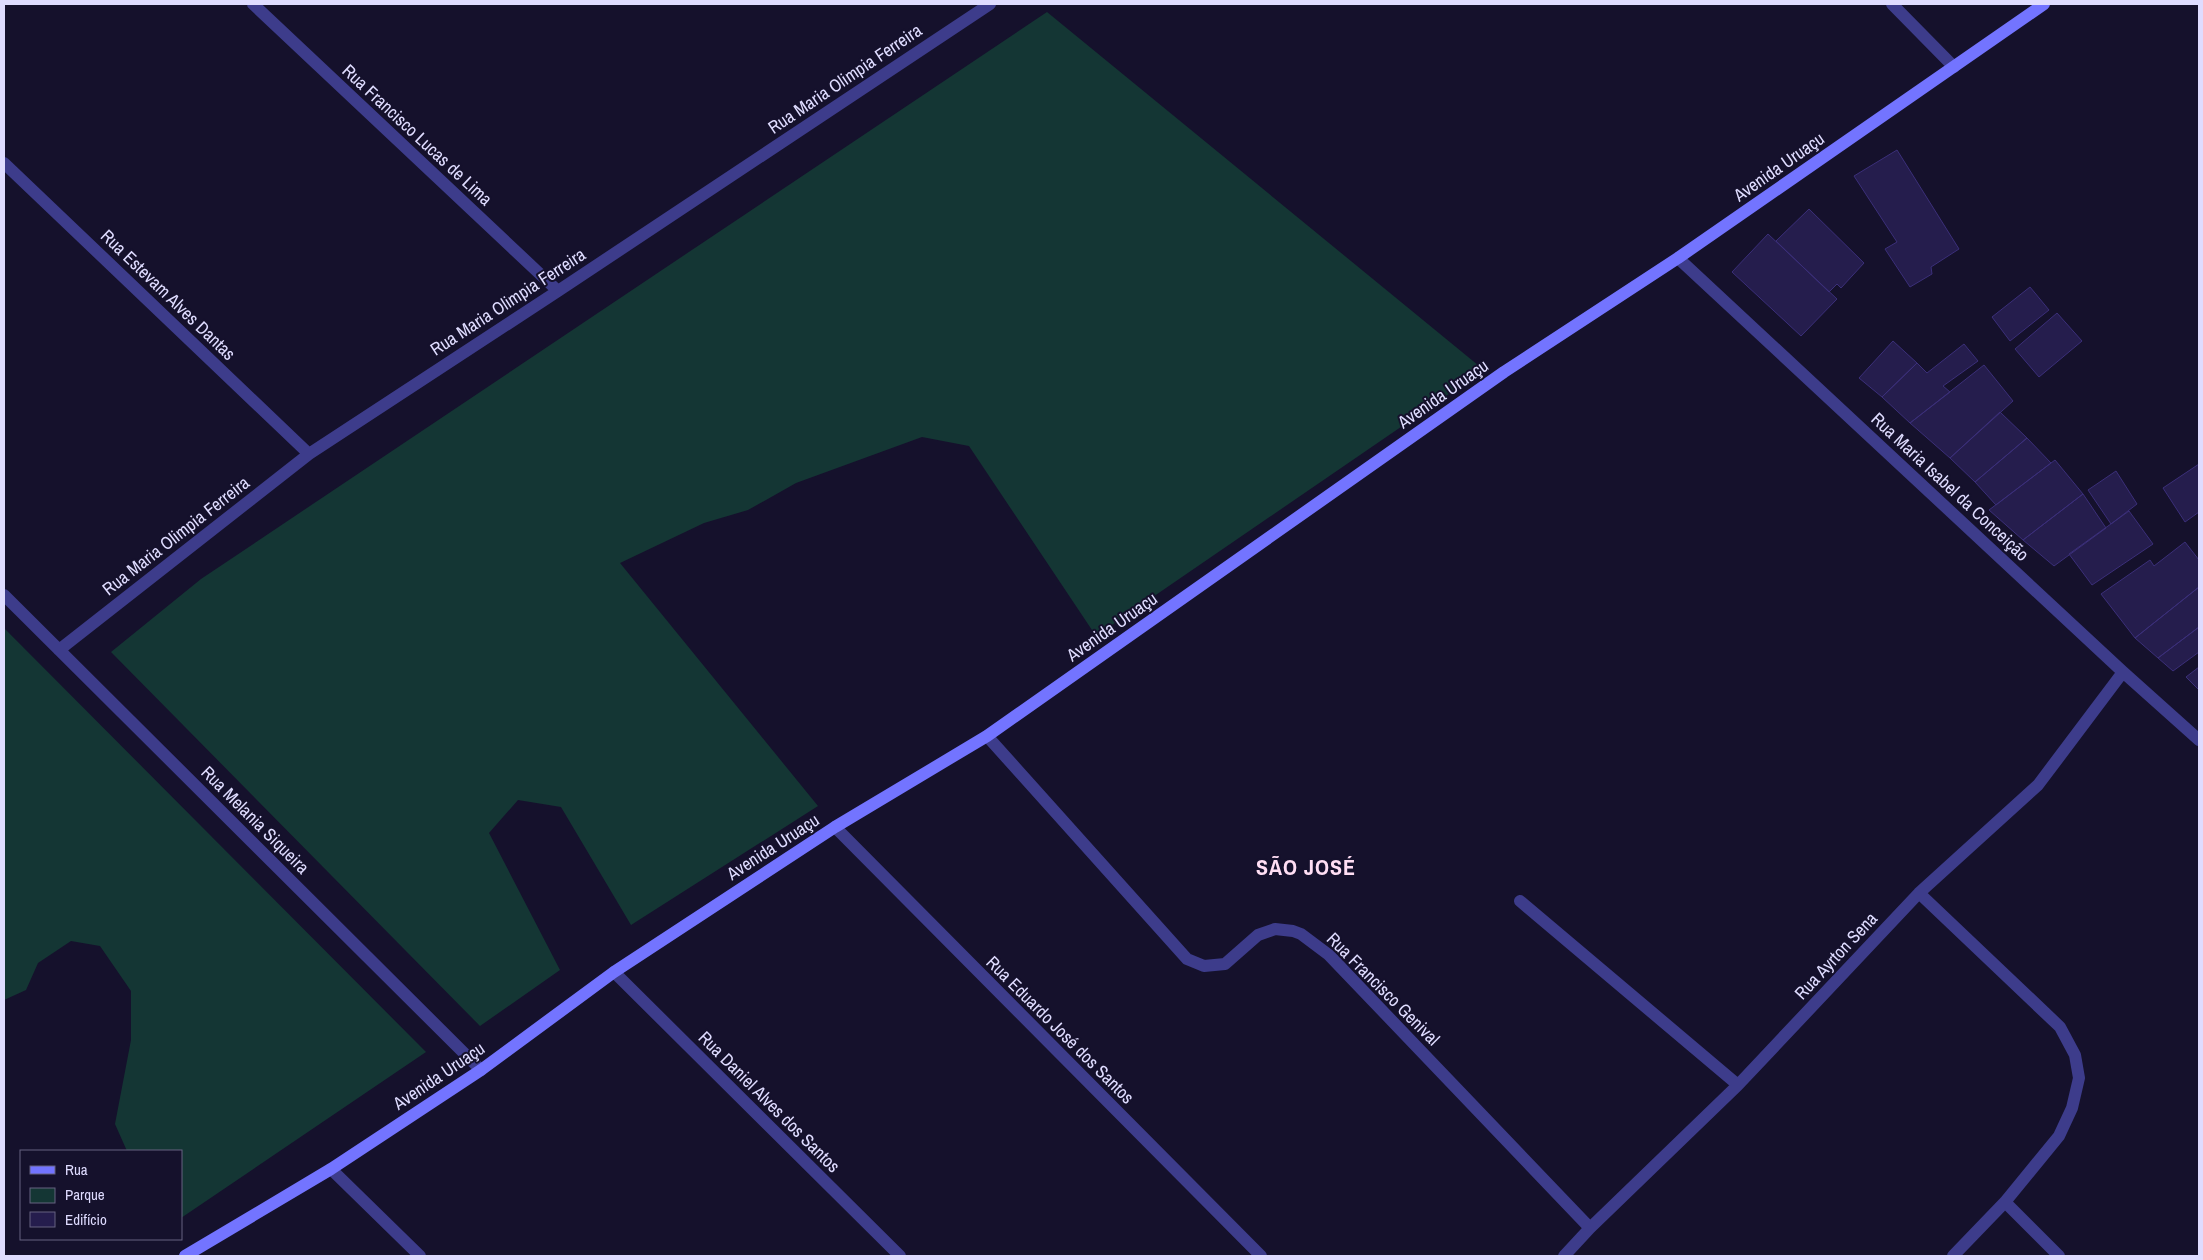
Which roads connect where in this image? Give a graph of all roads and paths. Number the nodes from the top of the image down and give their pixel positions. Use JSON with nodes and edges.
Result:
{"nodes":[{"id":1,"x":253,"y":4,"type":"edge"},
{"id":2,"x":990,"y":4,"type":"edge"},
{"id":3,"x":1892,"y":4,"type":"edge"},
{"id":4,"x":2044,"y":4,"type":"edge"},
{"id":5,"x":1954,"y":67,"type":"junction"},
{"id":6,"x":4,"y":162,"type":"edge"},
{"id":7,"x":1678,"y":258,"type":"junction"},
{"id":8,"x":558,"y":291,"type":"junction"},
{"id":9,"x":309,"y":454,"type":"junction"},
{"id":10,"x":4,"y":595,"type":"edge"},
{"id":11,"x":60,"y":650,"type":"junction"},
{"id":12,"x":2123,"y":672,"type":"junction"},
{"id":13,"x":986,"y":736,"type":"junction"},
{"id":14,"x":2199,"y":740,"type":"edge"},
{"id":15,"x":835,"y":828,"type":"junction"},
{"id":16,"x":1919,"y":893,"type":"junction"},
{"id":17,"x":1520,"y":901,"type":"dead end"},
{"id":18,"x":614,"y":972,"type":"junction"},
{"id":19,"x":481,"y":1070,"type":"junction"},
{"id":20,"x":1738,"y":1085,"type":"junction"},
{"id":21,"x":331,"y":1169,"type":"junction"},
{"id":22,"x":2004,"y":1202,"type":"junction"},
{"id":23,"x":1590,"y":1228,"type":"junction"},
{"id":24,"x":185,"y":1256,"type":"edge"},
{"id":25,"x":420,"y":1256,"type":"edge"},
{"id":26,"x":900,"y":1256,"type":"edge"},
{"id":27,"x":1261,"y":1256,"type":"edge"},
{"id":28,"x":1564,"y":1256,"type":"edge"},
{"id":29,"x":1953,"y":1256,"type":"edge"},
{"id":30,"x":2059,"y":1256,"type":"edge"}],
"edges":[{"from":1,"to":8,"type":"street","name":"Rua Francisco Lucas de Lima"},
{"from":2,"to":8,"type":"street","name":"Rua Maria Olimpia Ferreira"},
{"from":3,"to":5,"type":"street"},
{"from":4,"to":5,"type":"street","name":"Avenida Uruaçu"},
{"from":5,"to":7,"type":"street","name":"Avenida Uruaçu"},
{"from":6,"to":9,"type":"street","name":"Rua Estevam Alves Dantas"},
{"from":7,"to":12,"type":"street","name":"Rua Maria Isabel da Conceição"},
{"from":7,"to":13,"type":"street","name":"Avenida Uruaçu"},
{"from":8,"to":9,"type":"street","name":"Rua Maria Olimpia Ferreira"},
{"from":9,"to":11,"type":"street","name":"Rua Maria Olimpia Ferreira"},
{"from":10,"to":11,"type":"street","name":"Rua Melania Siqueira"},
{"from":11,"to":19,"type":"street","name":"Rua Melania Siqueira"},
{"from":12,"to":14,"type":"street","name":"Rua Maria Isabel da Conceição"},
{"from":12,"to":16,"type":"street","name":"Rua Ayrton Sena"},
{"from":13,"to":15,"type":"street","name":"Avenida Uruaçu"},
{"from":13,"to":23,"type":"street","name":"Rua Francisco Genival"},
{"from":15,"to":18,"type":"street","name":"Avenida Uruaçu"},
{"from":15,"to":27,"type":"street","name":"Rua Eduardo José dos Santos"},
{"from":16,"to":20,"type":"street","name":"Rua Ayrton Sena"},
{"from":16,"to":22,"type":"street"},
{"from":17,"to":20,"type":"street"},
{"from":18,"to":19,"type":"street","name":"Avenida Uruaçu"},
{"from":18,"to":26,"type":"street","name":"Rua Daniel Alves dos Santos"},
{"from":19,"to":21,"type":"street","name":"Avenida Uruaçu"},
{"from":20,"to":23,"type":"street","name":"Rua Ayrton Sena"},
{"from":21,"to":24,"type":"street","name":"Avenida Uruaçu"},
{"from":21,"to":25,"type":"street"},
{"from":22,"to":29,"type":"street"},
{"from":22,"to":30,"type":"street"},
{"from":23,"to":28,"type":"street","name":"Rua Ayrton Sena"}]}
